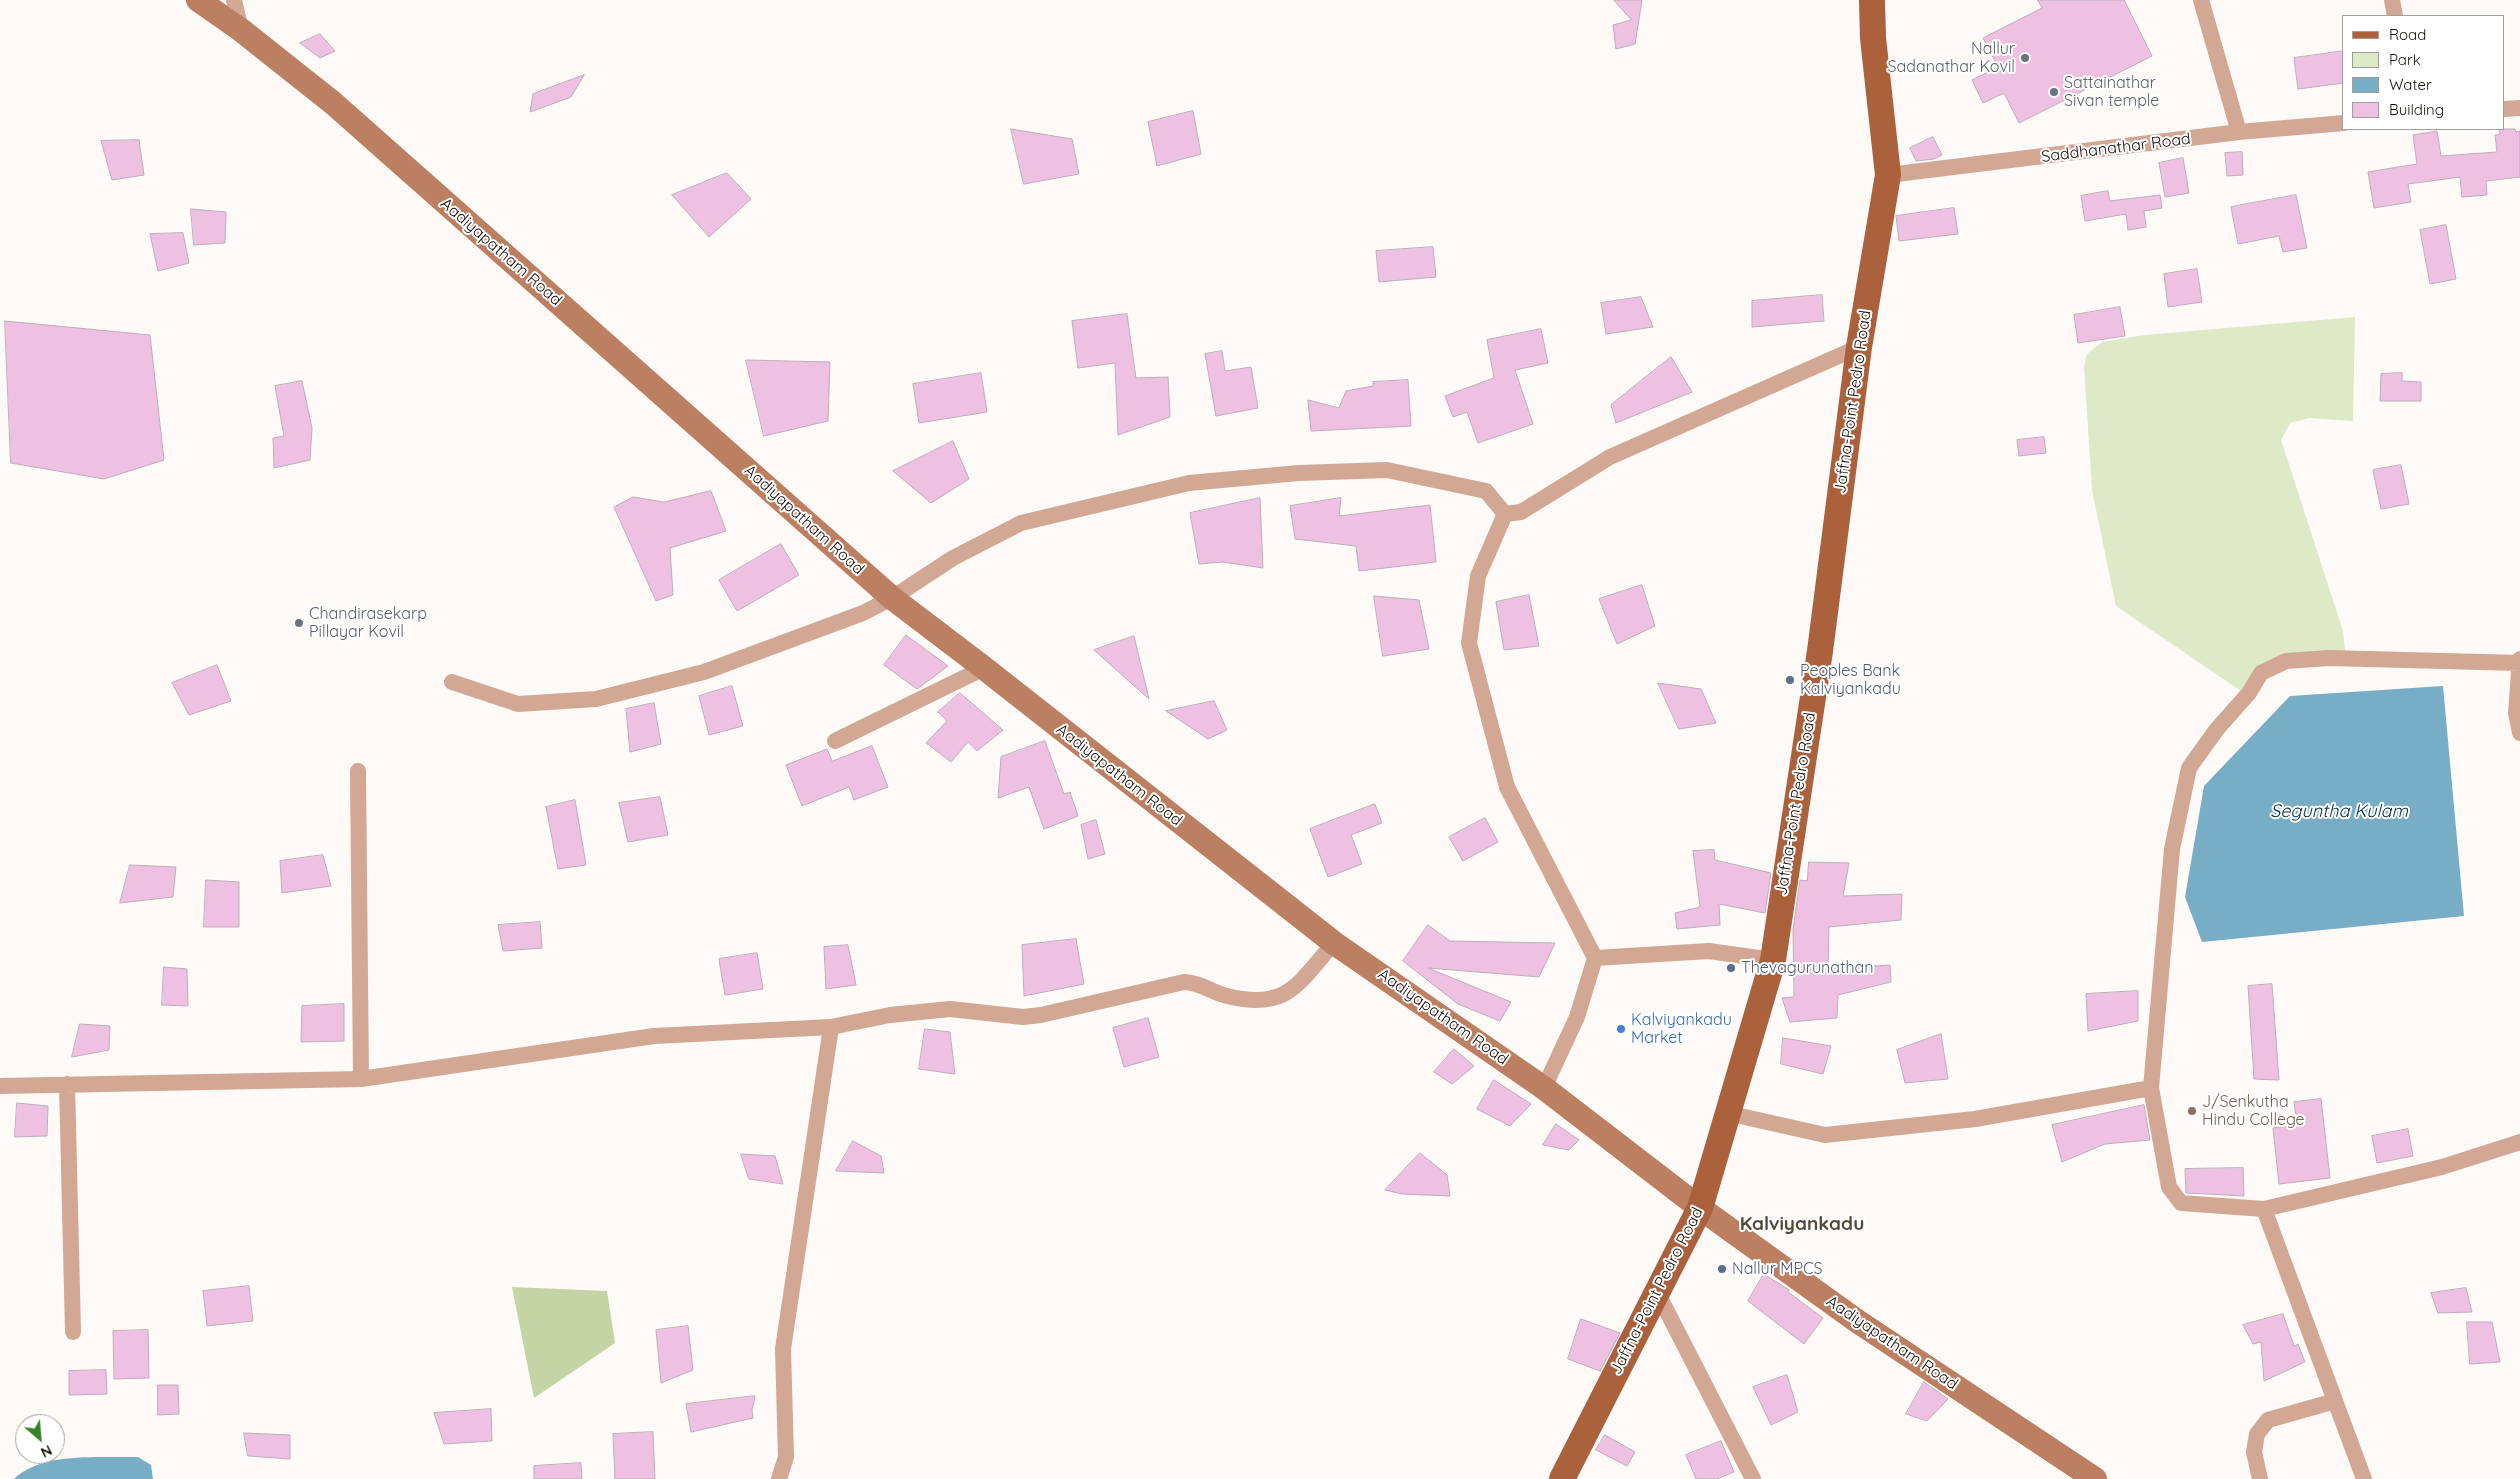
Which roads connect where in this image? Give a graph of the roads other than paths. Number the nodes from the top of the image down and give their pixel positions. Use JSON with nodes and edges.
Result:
{"nodes":[{"id":1,"x":198,"y":0,"type":"edge"},
{"id":2,"x":234,"y":0,"type":"edge"},
{"id":3,"x":1872,"y":0,"type":"edge"},
{"id":4,"x":2201,"y":0,"type":"edge"},
{"id":5,"x":2392,"y":0,"type":"edge"},
{"id":6,"x":2395,"y":15,"type":"edge"},
{"id":7,"x":241,"y":30,"type":"junction"},
{"id":8,"x":2520,"y":108,"type":"edge"},
{"id":9,"x":2505,"y":109,"type":"edge"},
{"id":10,"x":2342,"y":123,"type":"edge"},
{"id":11,"x":2239,"y":132,"type":"junction"},
{"id":12,"x":1888,"y":175,"type":"junction"},
{"id":13,"x":1859,"y":347,"type":"junction"},
{"id":14,"x":1505,"y":514,"type":"junction"},
{"id":15,"x":892,"y":598,"type":"junction"},
{"id":16,"x":2519,"y":661,"type":"edge"},
{"id":17,"x":984,"y":668,"type":"junction"},
{"id":18,"x":452,"y":682,"type":"dead end"},
{"id":19,"x":2520,"y":733,"type":"edge"},
{"id":20,"x":835,"y":741,"type":"dead end"},
{"id":21,"x":358,"y":771,"type":"dead end"},
{"id":22,"x":1334,"y":942,"type":"junction"},
{"id":23,"x":1595,"y":958,"type":"junction"},
{"id":24,"x":1773,"y":960,"type":"junction"},
{"id":25,"x":832,"y":1027,"type":"junction"},
{"id":26,"x":361,"y":1078,"type":"junction"},
{"id":27,"x":67,"y":1084,"type":"junction"},
{"id":28,"x":0,"y":1086,"type":"edge"},
{"id":29,"x":1544,"y":1088,"type":"junction"},
{"id":30,"x":2151,"y":1088,"type":"junction"},
{"id":31,"x":1727,"y":1113,"type":"junction"},
{"id":32,"x":2520,"y":1142,"type":"edge"},
{"id":33,"x":1700,"y":1208,"type":"junction"},
{"id":34,"x":2264,"y":1209,"type":"junction"},
{"id":35,"x":1657,"y":1292,"type":"junction"},
{"id":36,"x":73,"y":1332,"type":"dead end"},
{"id":37,"x":2335,"y":1401,"type":"junction"},
{"id":38,"x":779,"y":1479,"type":"edge"},
{"id":39,"x":1562,"y":1479,"type":"edge"},
{"id":40,"x":1752,"y":1479,"type":"edge"},
{"id":41,"x":2095,"y":1479,"type":"edge"},
{"id":42,"x":2260,"y":1479,"type":"edge"},
{"id":43,"x":2364,"y":1479,"type":"edge"}],
"edges":[{"from":1,"to":7,"type":"street","name":"Aadiyapatham Road"},
{"from":2,"to":7,"type":"street"},
{"from":3,"to":12,"type":"main road","name":"Jaffna-Point Pedro Road"},
{"from":4,"to":11,"type":"street"},
{"from":5,"to":6,"type":"street"},
{"from":7,"to":15,"type":"street","name":"Aadiyapatham Road"},
{"from":8,"to":9,"type":"street"},
{"from":10,"to":11,"type":"street","name":"Saddhanathar Road"},
{"from":11,"to":12,"type":"street","name":"Saddhanathar Road"},
{"from":12,"to":13,"type":"main road","name":"Jaffna-Point Pedro Road"},
{"from":13,"to":14,"type":"street"},
{"from":13,"to":24,"type":"main road","name":"Jaffna-Point Pedro Road"},
{"from":14,"to":15,"type":"street"},
{"from":14,"to":23,"type":"street"},
{"from":15,"to":17,"type":"street","name":"Aadiyapatham Road"},
{"from":15,"to":18,"type":"street"},
{"from":16,"to":19,"type":"street"},
{"from":16,"to":30,"type":"street"},
{"from":17,"to":20,"type":"street"},
{"from":17,"to":22,"type":"street","name":"Aadiyapatham Road"},
{"from":21,"to":26,"type":"street"},
{"from":22,"to":25,"type":"street"},
{"from":22,"to":29,"type":"street","name":"Aadiyapatham Road"},
{"from":23,"to":24,"type":"street"},
{"from":23,"to":29,"type":"street"},
{"from":24,"to":31,"type":"main road","name":"Jaffna-Point Pedro Road"},
{"from":25,"to":26,"type":"street"},
{"from":25,"to":38,"type":"street"},
{"from":26,"to":27,"type":"street"},
{"from":27,"to":28,"type":"street"},
{"from":27,"to":36,"type":"street"},
{"from":29,"to":33,"type":"street","name":"Aadiyapatham Road"},
{"from":30,"to":31,"type":"street"},
{"from":30,"to":34,"type":"street"},
{"from":31,"to":33,"type":"main road","name":"Jaffna-Point Pedro Road"},
{"from":32,"to":34,"type":"street"},
{"from":33,"to":35,"type":"main road","name":"Jaffna-Point Pedro Road"},
{"from":33,"to":41,"type":"street","name":"Aadiyapatham Road"},
{"from":34,"to":37,"type":"street"},
{"from":35,"to":39,"type":"main road","name":"Jaffna-Point Pedro Road"},
{"from":35,"to":40,"type":"street"},
{"from":37,"to":42,"type":"street"},
{"from":37,"to":43,"type":"street"}]}
